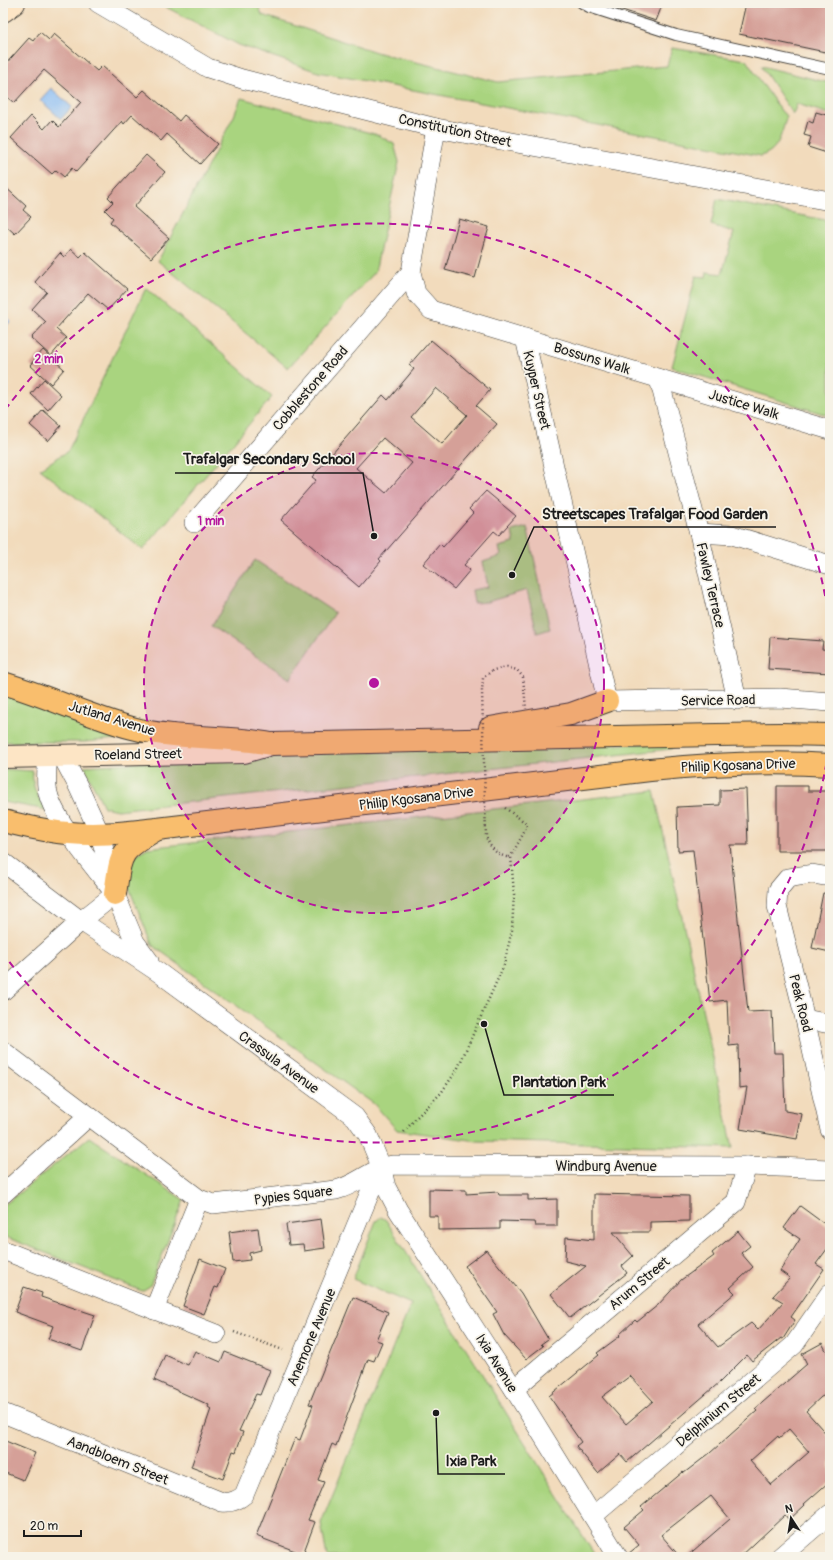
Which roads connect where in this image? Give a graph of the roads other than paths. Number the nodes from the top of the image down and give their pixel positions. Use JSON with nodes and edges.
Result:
{"nodes":[{"id":1,"x":14,"y":3,"type":"edge"},
{"id":2,"x":98,"y":3,"type":"edge"},
{"id":3,"x":582,"y":3,"type":"edge"},
{"id":4,"x":3,"y":11,"type":"edge"},
{"id":5,"x":830,"y":69,"type":"edge"},
{"id":6,"x":436,"y":128,"type":"junction"},
{"id":7,"x":830,"y":201,"type":"edge"},
{"id":8,"x":412,"y":272,"type":"junction"},
{"id":9,"x":525,"y":338,"type":"junction"},
{"id":10,"x":659,"y":378,"type":"junction"},
{"id":11,"x":830,"y":430,"type":"edge"},
{"id":12,"x":194,"y":523,"type":"dead end"},
{"id":13,"x":698,"y":533,"type":"junction"},
{"id":14,"x":830,"y":565,"type":"edge"},
{"id":15,"x":3,"y":683,"type":"edge"},
{"id":16,"x":738,"y":700,"type":"junction"},
{"id":17,"x":607,"y":701,"type":"junction"},
{"id":18,"x":830,"y":702,"type":"edge"},
{"id":19,"x":830,"y":735,"type":"edge"},
{"id":20,"x":432,"y":740,"type":"junction"},
{"id":21,"x":271,"y":744,"type":"junction"},
{"id":22,"x":55,"y":756,"type":"junction"},
{"id":23,"x":3,"y":757,"type":"edge"},
{"id":24,"x":830,"y":765,"type":"edge"},
{"id":25,"x":3,"y":821,"type":"edge"},
{"id":26,"x":157,"y":829,"type":"junction"},
{"id":27,"x":70,"y":833,"type":"junction"},
{"id":28,"x":100,"y":834,"type":"junction"},
{"id":29,"x":3,"y":862,"type":"edge"},
{"id":30,"x":830,"y":877,"type":"edge"},
{"id":31,"x":115,"y":894,"type":"junction"},
{"id":32,"x":82,"y":921,"type":"junction"},
{"id":33,"x":158,"y":972,"type":"junction"},
{"id":34,"x":3,"y":991,"type":"edge"},
{"id":35,"x":805,"y":1019,"type":"junction"},
{"id":36,"x":830,"y":1024,"type":"edge"},
{"id":37,"x":3,"y":1051,"type":"edge"},
{"id":38,"x":89,"y":1116,"type":"junction"},
{"id":39,"x":830,"y":1130,"type":"edge"},
{"id":40,"x":381,"y":1166,"type":"junction"},
{"id":41,"x":747,"y":1166,"type":"junction"},
{"id":42,"x":830,"y":1169,"type":"edge"},
{"id":43,"x":3,"y":1194,"type":"edge"},
{"id":44,"x":199,"y":1199,"type":"junction"},
{"id":45,"x":3,"y":1250,"type":"edge"},
{"id":46,"x":830,"y":1293,"type":"edge"},
{"id":47,"x":154,"y":1310,"type":"junction"},
{"id":48,"x":216,"y":1334,"type":"road end"},
{"id":49,"x":514,"y":1389,"type":"junction"},
{"id":50,"x":3,"y":1413,"type":"edge"},
{"id":51,"x":234,"y":1502,"type":"joint"},
{"id":52,"x":830,"y":1514,"type":"edge"},
{"id":53,"x":593,"y":1516,"type":"junction"},
{"id":54,"x":618,"y":1557,"type":"edge"},
{"id":55,"x":780,"y":1557,"type":"edge"}],
"edges":[{"from":1,"to":4,"type":"main road"},
{"from":2,"to":6,"type":"street","name":"Constitution Street"},
{"from":3,"to":5,"type":"lane"},
{"from":6,"to":7,"type":"street","name":"Constitution Street"},
{"from":6,"to":8,"type":"street","name":"Kuyper Street"},
{"from":8,"to":9,"type":"street","name":"Kuyper Street"},
{"from":8,"to":12,"type":"street","name":"Cobblestone Road"},
{"from":9,"to":10,"type":"street","name":"Bossuns Walk"},
{"from":9,"to":17,"type":"street","name":"Kuyper Street"},
{"from":10,"to":11,"type":"street","name":"Justice Walk"},
{"from":10,"to":13,"type":"street","name":"Fawley Terrace"},
{"from":13,"to":14,"type":"street"},
{"from":13,"to":16,"type":"street","name":"Fawley Terrace"},
{"from":15,"to":21,"type":"main road","name":"Jutland Avenue"},
{"from":16,"to":17,"type":"street","name":"Service Road"},
{"from":16,"to":18,"type":"street","name":"Service Road"},
{"from":17,"to":20,"type":"main road"},
{"from":19,"to":20,"type":"main road","name":"Philip Kgosana Drive"},
{"from":20,"to":21,"type":"main road","name":"Philip Kgosana Drive"},
{"from":21,"to":22,"type":"main road","name":"Roeland Street"},
{"from":22,"to":23,"type":"main road","name":"Roeland Street"},
{"from":22,"to":27,"type":"street","name":"Crassula Avenue"},
{"from":22,"to":28,"type":"street","name":"Crassula Avenue"},
{"from":24,"to":26,"type":"main road","name":"Philip Kgosana Drive"},
{"from":25,"to":27,"type":"main road","name":"Philip Kgosana Drive"},
{"from":26,"to":28,"type":"main road","name":"Philip Kgosana Drive"},
{"from":26,"to":31,"type":"main road"},
{"from":27,"to":28,"type":"main road","name":"Philip Kgosana Drive"},
{"from":27,"to":31,"type":"street","name":"Crassula Avenue"},
{"from":28,"to":31,"type":"street","name":"Crassula Avenue"},
{"from":29,"to":32,"type":"street","name":"Crassula Avenue"},
{"from":30,"to":35,"type":"street","name":"Peak Road"},
{"from":31,"to":32,"type":"street"},
{"from":31,"to":33,"type":"street","name":"Crassula Avenue"},
{"from":32,"to":33,"type":"street","name":"Crassula Avenue"},
{"from":32,"to":34,"type":"street"},
{"from":33,"to":40,"type":"street","name":"Crassula Avenue"},
{"from":35,"to":36,"type":"street"},
{"from":35,"to":39,"type":"street","name":"Peak Road"},
{"from":37,"to":38,"type":"street","name":"Pypies Square"},
{"from":38,"to":43,"type":"street"},
{"from":38,"to":44,"type":"street","name":"Pypies Square"},
{"from":40,"to":41,"type":"street","name":"Windburg Avenue"},
{"from":40,"to":44,"type":"street","name":"Pypies Square"},
{"from":40,"to":49,"type":"street","name":"Ixia Avenue"},
{"from":40,"to":51,"type":"street","name":"Anemone Avenue"},
{"from":41,"to":42,"type":"street","name":"Windburg Avenue"},
{"from":41,"to":49,"type":"street","name":"Arum Street"},
{"from":44,"to":47,"type":"street"},
{"from":45,"to":47,"type":"street"},
{"from":46,"to":53,"type":"street","name":"Delphinium Street"},
{"from":47,"to":48,"type":"street"},
{"from":49,"to":53,"type":"street","name":"Ixia Avenue"},
{"from":50,"to":51,"type":"street","name":"Aandbloem Street"},
{"from":52,"to":55,"type":"street"},
{"from":53,"to":54,"type":"street","name":"Ixia Avenue"}]}
